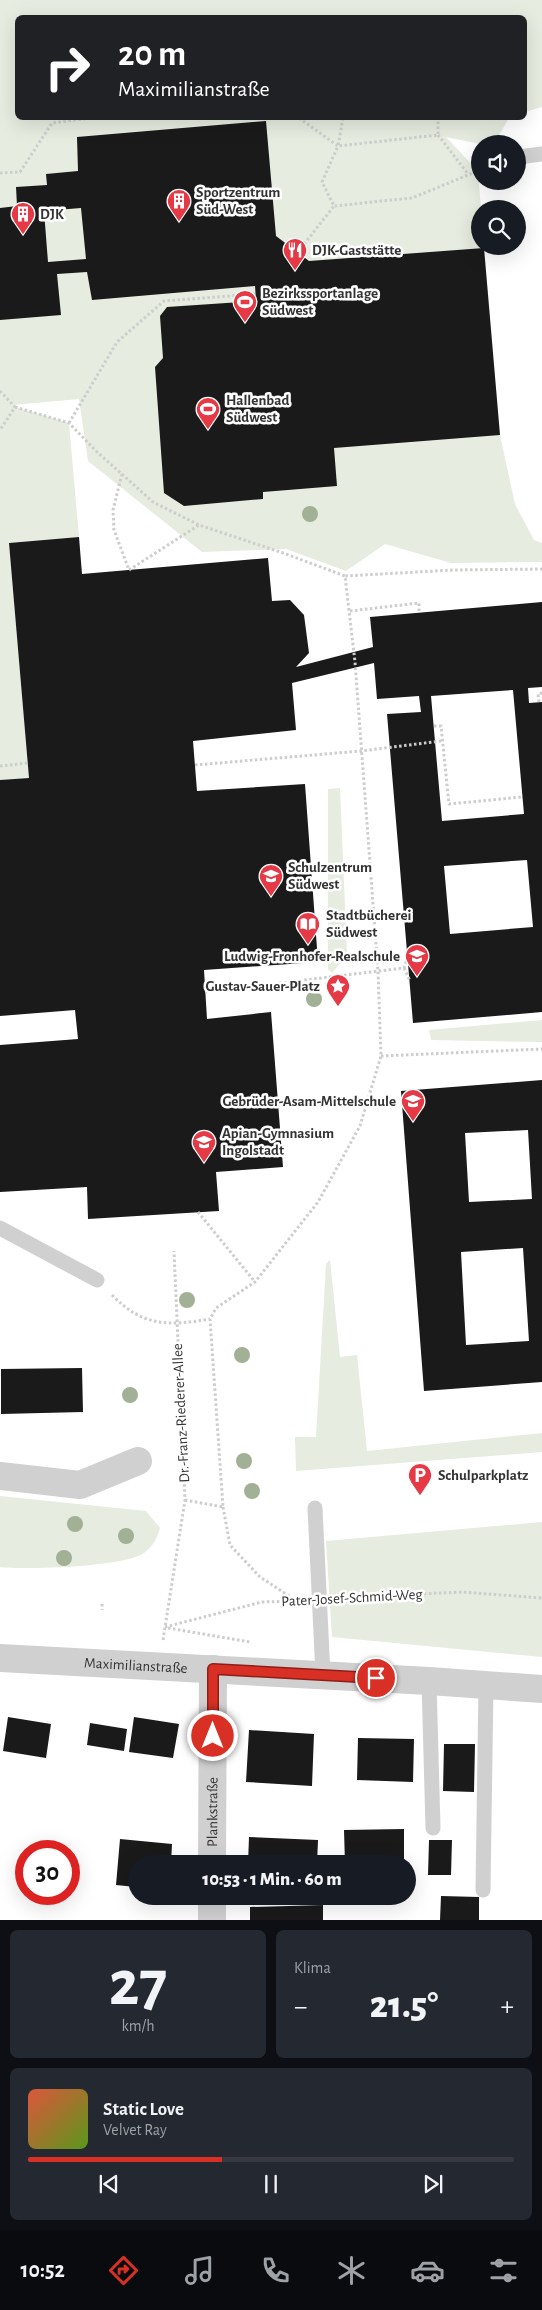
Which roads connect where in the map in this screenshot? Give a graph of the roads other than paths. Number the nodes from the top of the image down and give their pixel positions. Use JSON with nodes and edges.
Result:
{"nodes":[{"id":1,"x":542,"y":154,"type":"edge"},
{"id":2,"x":526,"y":156,"type":"edge"},
{"id":3,"x":0,"y":1228,"type":"edge"},
{"id":4,"x":97,"y":1280,"type":"road end"},
{"id":5,"x":138,"y":1461,"type":"dead end"},
{"id":6,"x":0,"y":1476,"type":"edge"},
{"id":7,"x":314,"y":1508,"type":"dead end"},
{"id":8,"x":0,"y":1658,"type":"edge"},
{"id":9,"x":213,"y":1669,"type":"junction"},
{"id":10,"x":323,"y":1676,"type":"junction"},
{"id":11,"x":429,"y":1681,"type":"junction"},
{"id":12,"x":486,"y":1685,"type":"junction"},
{"id":13,"x":542,"y":1690,"type":"edge"},
{"id":14,"x":433,"y":1828,"type":"dead end"},
{"id":15,"x":212,"y":1855,"type":"edge"},
{"id":16,"x":483,"y":1890,"type":"dead end"},
{"id":17,"x":212,"y":1905,"type":"edge"},
{"id":18,"x":212,"y":1920,"type":"edge"}],
"edges":[{"from":1,"to":2,"type":"lane"},
{"from":3,"to":4,"type":"lane"},
{"from":5,"to":6,"type":"street"},
{"from":7,"to":10,"type":"lane"},
{"from":8,"to":9,"type":"street","name":"Maximilianstraße"},
{"from":9,"to":10,"type":"street","name":"Maximilianstraße"},
{"from":9,"to":15,"type":"street","name":"Plankstraße"},
{"from":10,"to":11,"type":"street","name":"Maximilianstraße"},
{"from":11,"to":12,"type":"street","name":"Maximilianstraße"},
{"from":11,"to":14,"type":"lane"},
{"from":12,"to":13,"type":"street","name":"Maximilianstraße"},
{"from":12,"to":16,"type":"lane"},
{"from":17,"to":18,"type":"street"}]}
